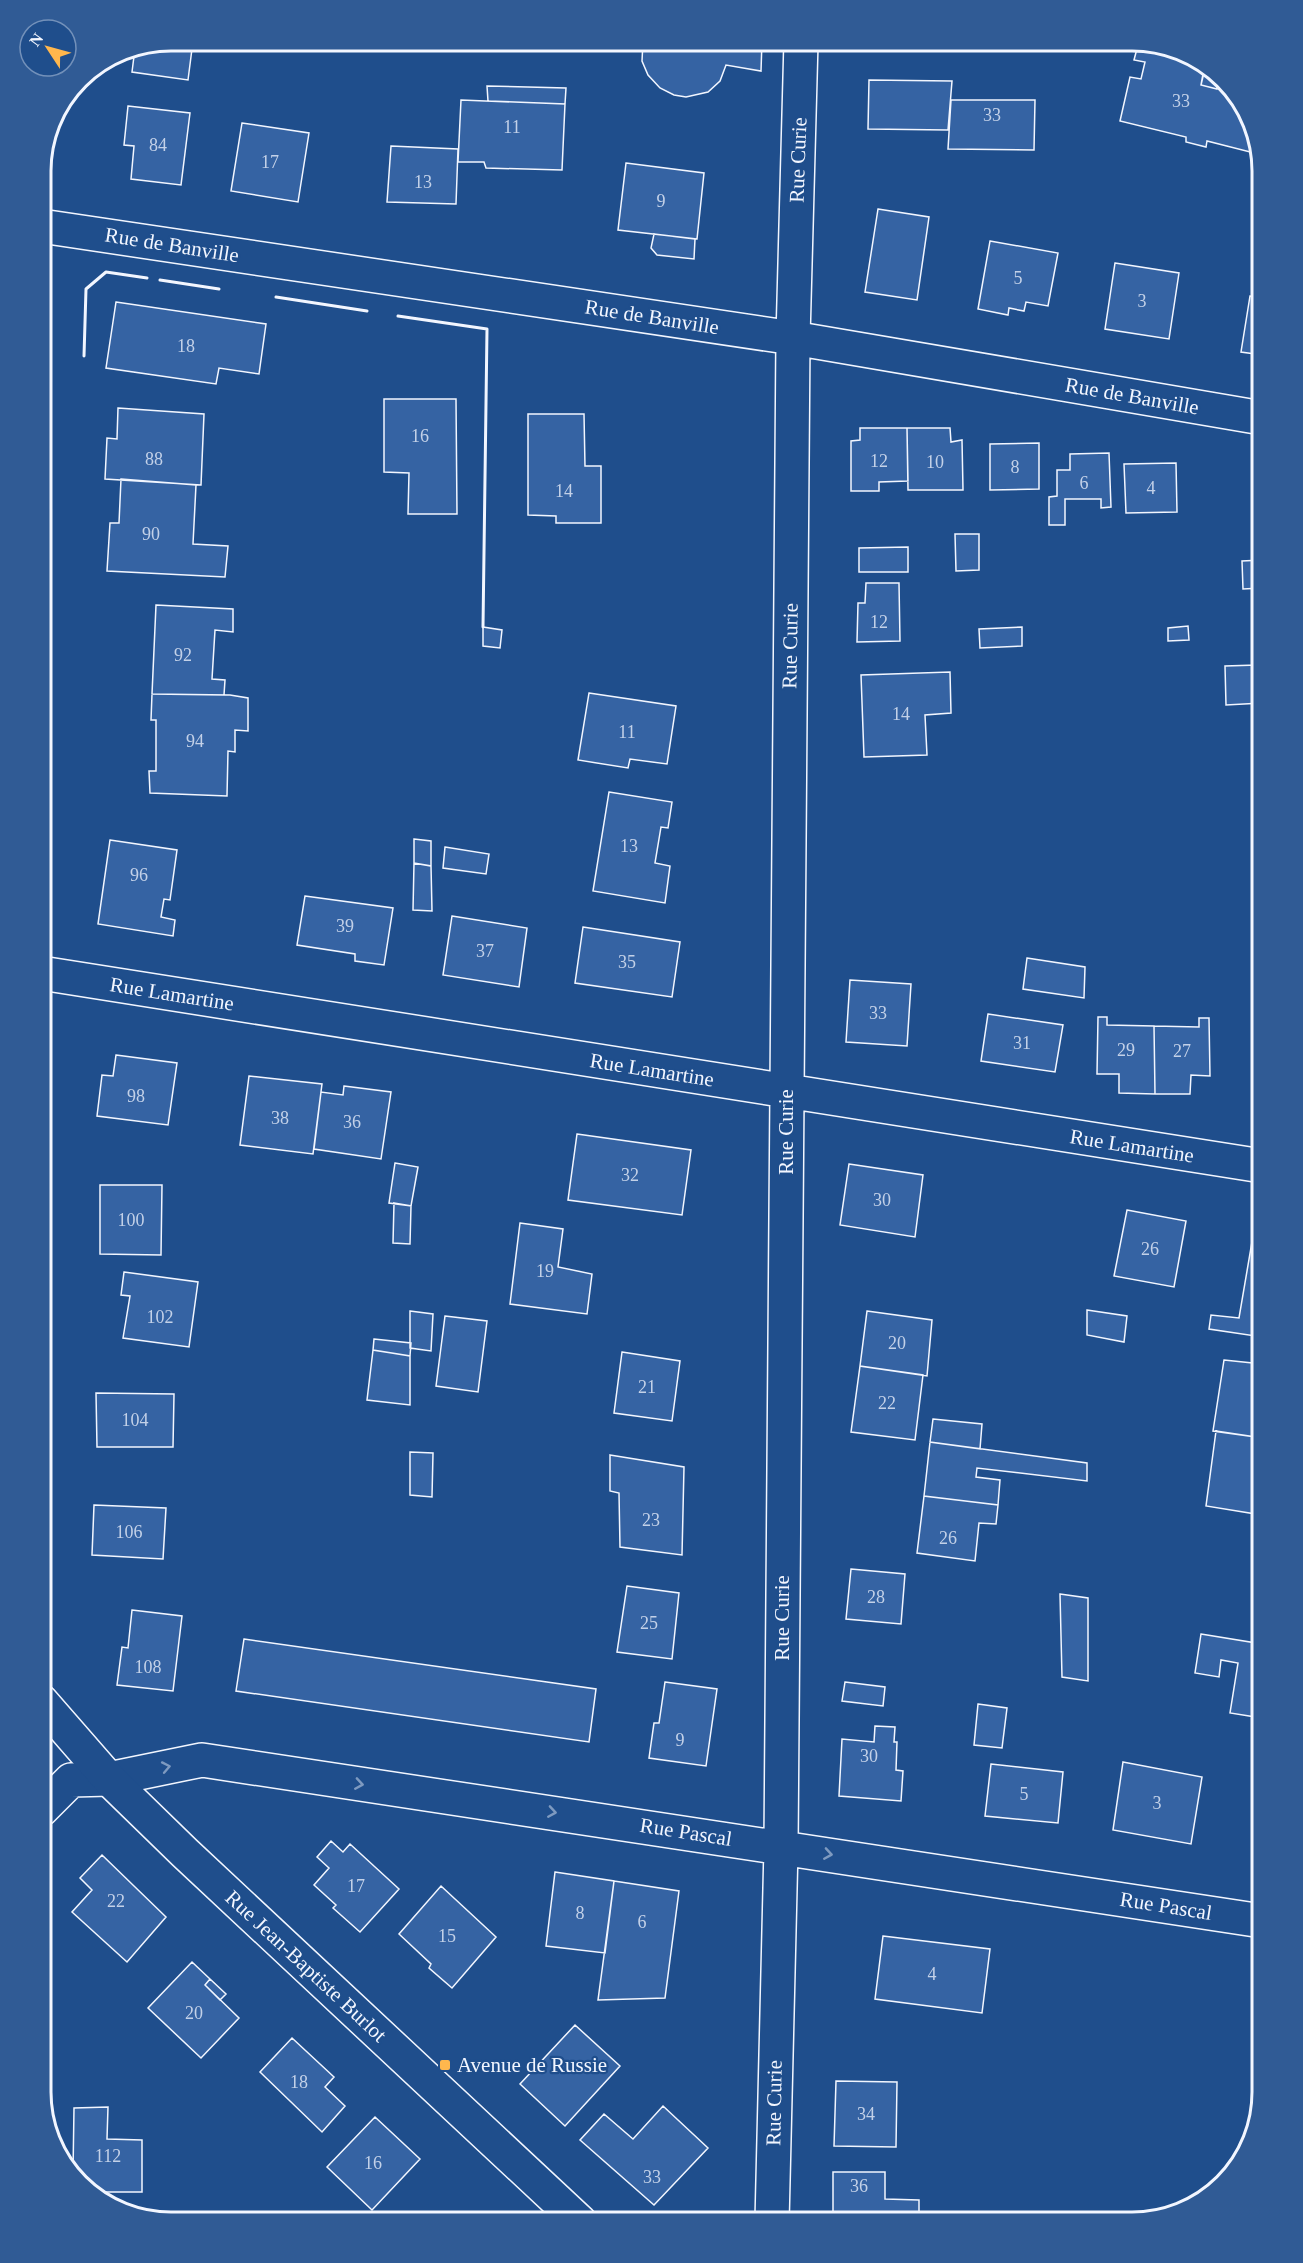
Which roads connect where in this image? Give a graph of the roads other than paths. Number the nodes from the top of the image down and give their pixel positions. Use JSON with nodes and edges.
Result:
{"nodes":[{"id":1,"x":801,"y":51,"type":"edge"},
{"id":2,"x":51,"y":227,"type":"edge"},
{"id":3,"x":793,"y":338,"type":"junction"},
{"id":4,"x":1252,"y":416,"type":"edge"},
{"id":5,"x":51,"y":975,"type":"edge"},
{"id":6,"x":786,"y":1091,"type":"junction"},
{"id":7,"x":1252,"y":1164,"type":"edge"},
{"id":8,"x":51,"y":1713,"type":"edge"},
{"id":9,"x":109,"y":1779,"type":"junction"},
{"id":10,"x":51,"y":1799,"type":"edge"},
{"id":11,"x":780,"y":1847,"type":"junction"},
{"id":12,"x":1252,"y":1919,"type":"edge"},
{"id":13,"x":569,"y":2212,"type":"edge"},
{"id":14,"x":772,"y":2212,"type":"edge"}],
"edges":[{"from":1,"to":3,"type":"street","name":"Rue Curie"},
{"from":2,"to":3,"type":"street","name":"Rue de Banville"},
{"from":3,"to":4,"type":"street","name":"Rue de Banville"},
{"from":3,"to":6,"type":"street","name":"Rue Curie"},
{"from":5,"to":6,"type":"street","name":"Rue Lamartine"},
{"from":6,"to":7,"type":"street","name":"Rue Lamartine"},
{"from":6,"to":11,"type":"street","name":"Rue Curie"},
{"from":8,"to":9,"type":"street","name":"Rue Jean-Baptiste Burlot"},
{"from":9,"to":10,"type":"street"},
{"from":9,"to":11,"type":"street","name":"Rue Pascal","one_way":true},
{"from":9,"to":13,"type":"street","name":"Rue Jean-Baptiste Burlot"},
{"from":11,"to":12,"type":"street","name":"Rue Pascal","one_way":true},
{"from":11,"to":14,"type":"street","name":"Rue Curie"}]}
